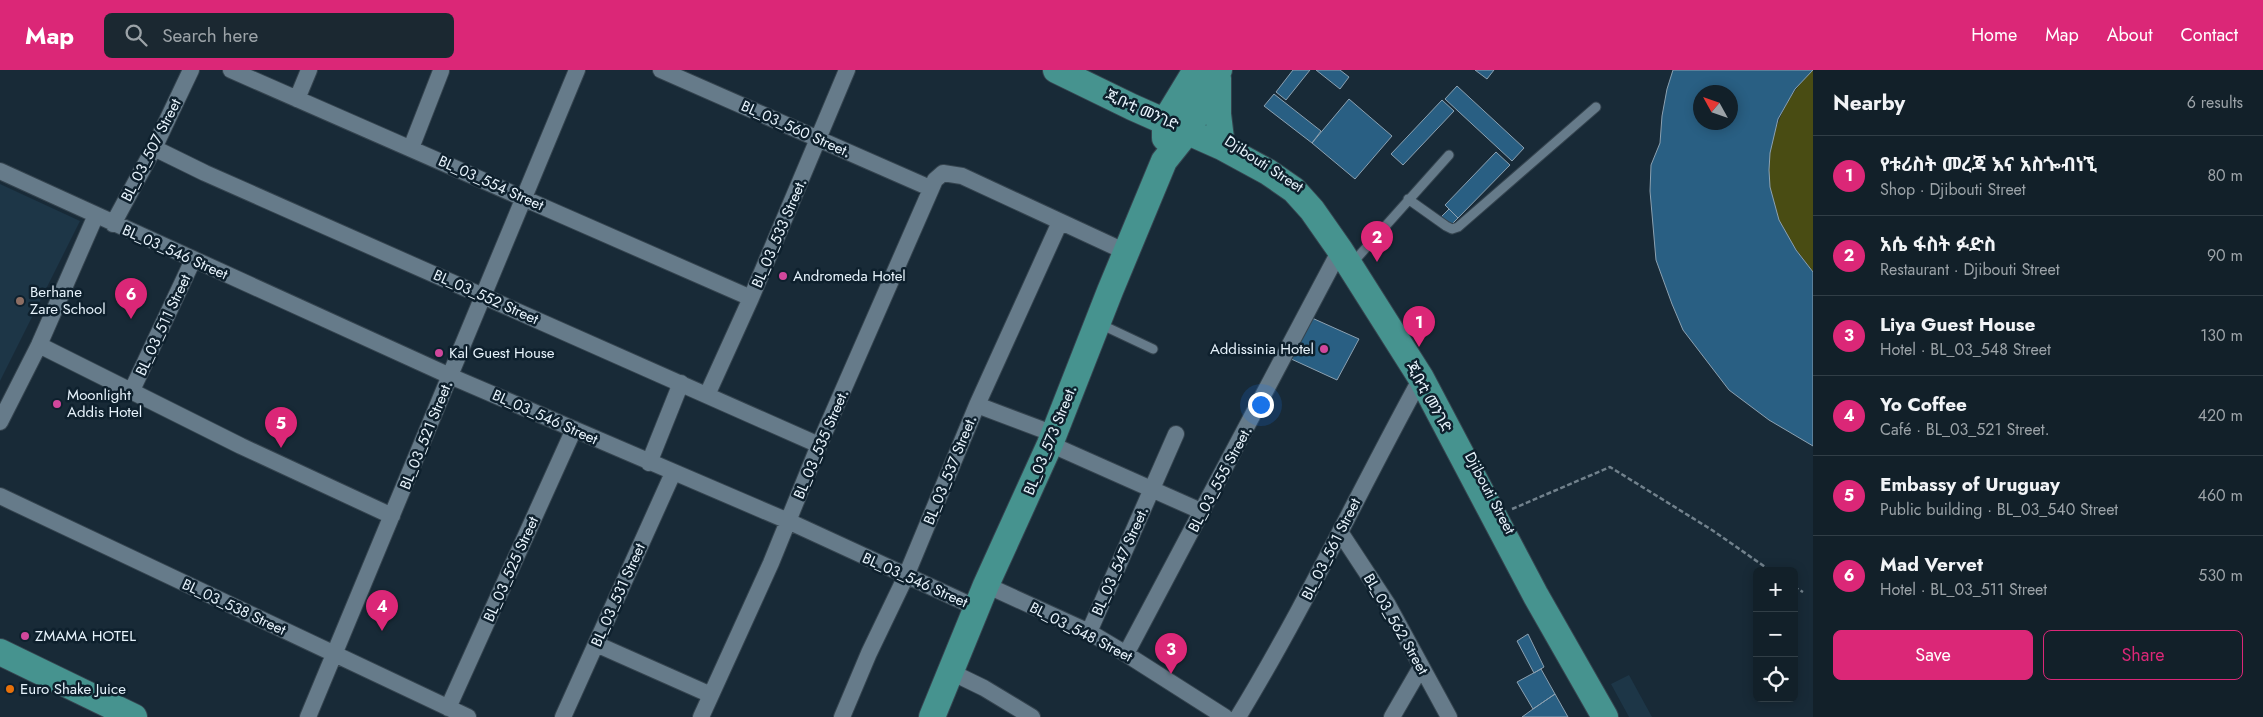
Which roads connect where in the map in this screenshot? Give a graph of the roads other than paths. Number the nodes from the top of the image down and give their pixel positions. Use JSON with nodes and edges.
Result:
{"nodes":[{"id":1,"x":191,"y":70,"type":"edge"},
{"id":2,"x":230,"y":70,"type":"edge"},
{"id":3,"x":309,"y":70,"type":"edge"},
{"id":4,"x":577,"y":70,"type":"edge"},
{"id":5,"x":662,"y":70,"type":"edge"},
{"id":6,"x":847,"y":70,"type":"edge"},
{"id":7,"x":1056,"y":70,"type":"edge"},
{"id":8,"x":1078,"y":70,"type":"edge"},
{"id":9,"x":441,"y":71,"type":"edge"},
{"id":10,"x":1207,"y":72,"type":"edge"},
{"id":11,"x":296,"y":99,"type":"junction"},
{"id":12,"x":1596,"y":108,"type":"dead end"},
{"id":13,"x":1166,"y":116,"type":"junction"},
{"id":14,"x":820,"y":139,"type":"junction"},
{"id":15,"x":1221,"y":141,"type":"junction"},
{"id":16,"x":154,"y":148,"type":"junction"},
{"id":17,"x":411,"y":148,"type":"junction"},
{"id":18,"x":1449,"y":155,"type":"dead end"},
{"id":19,"x":0,"y":171,"type":"edge"},
{"id":20,"x":930,"y":188,"type":"junction"},
{"id":21,"x":524,"y":197,"type":"junction"},
{"id":22,"x":1408,"y":199,"type":"junction"},
{"id":23,"x":96,"y":215,"type":"junction"},
{"id":24,"x":1060,"y":222,"type":"junction"},
{"id":25,"x":113,"y":224,"type":"junction"},
{"id":26,"x":1126,"y":252,"type":"junction"},
{"id":27,"x":1348,"y":254,"type":"junction"},
{"id":28,"x":193,"y":260,"type":"junction"},
{"id":29,"x":484,"y":296,"type":"junction"},
{"id":30,"x":751,"y":298,"type":"junction"},
{"id":31,"x":1098,"y":323,"type":"junction"},
{"id":32,"x":39,"y":345,"type":"junction"},
{"id":33,"x":1153,"y":349,"type":"dead end"},
{"id":34,"x":450,"y":376,"type":"junction"},
{"id":35,"x":1421,"y":378,"type":"junction"},
{"id":36,"x":681,"y":384,"type":"junction"},
{"id":37,"x":132,"y":390,"type":"junction"},
{"id":38,"x":707,"y":395,"type":"junction"},
{"id":39,"x":977,"y":405,"type":"junction"},
{"id":40,"x":0,"y":422,"type":"edge"},
{"id":41,"x":574,"y":430,"type":"junction"},
{"id":42,"x":1176,"y":434,"type":"dead end"},
{"id":43,"x":1052,"y":439,"type":"junction"},
{"id":44,"x":819,"y":446,"type":"junction"},
{"id":45,"x":649,"y":463,"type":"junction"},
{"id":46,"x":673,"y":473,"type":"junction"},
{"id":47,"x":1152,"y":489,"type":"junction"},
{"id":48,"x":0,"y":496,"type":"edge"},
{"id":49,"x":1203,"y":512,"type":"junction"},
{"id":50,"x":392,"y":516,"type":"junction"},
{"id":51,"x":788,"y":521,"type":"junction"},
{"id":52,"x":1340,"y":532,"type":"junction"},
{"id":53,"x":906,"y":576,"type":"junction"},
{"id":54,"x":981,"y":596,"type":"junction"},
{"id":55,"x":1089,"y":632,"type":"junction"},
{"id":56,"x":596,"y":644,"type":"junction"},
{"id":57,"x":0,"y":652,"type":"edge"},
{"id":58,"x":1126,"y":654,"type":"junction"},
{"id":59,"x":335,"y":655,"type":"junction"},
{"id":60,"x":1421,"y":667,"type":"junction"},
{"id":61,"x":0,"y":671,"type":"edge"},
{"id":62,"x":951,"y":672,"type":"junction"},
{"id":63,"x":711,"y":695,"type":"junction"},
{"id":64,"x":448,"y":708,"type":"junction"},
{"id":65,"x":100,"y":717,"type":"edge"},
{"id":66,"x":134,"y":717,"type":"edge"},
{"id":67,"x":308,"y":717,"type":"edge"},
{"id":68,"x":468,"y":717,"type":"edge"},
{"id":69,"x":563,"y":717,"type":"edge"},
{"id":70,"x":701,"y":717,"type":"edge"},
{"id":71,"x":842,"y":717,"type":"edge"},
{"id":72,"x":932,"y":717,"type":"edge"},
{"id":73,"x":1032,"y":717,"type":"edge"},
{"id":74,"x":1225,"y":717,"type":"edge"},
{"id":75,"x":1238,"y":717,"type":"edge"},
{"id":76,"x":1392,"y":717,"type":"edge"},
{"id":77,"x":1449,"y":717,"type":"edge"},
{"id":78,"x":1605,"y":717,"type":"edge"},
{"id":79,"x":1610,"y":717,"type":"edge"}],
"edges":[{"from":1,"to":16,"type":"street","name":"BL_03_507 Street"},
{"from":2,"to":11,"type":"street","name":"BL_03_554 Street"},
{"from":3,"to":11,"type":"street"},
{"from":4,"to":21,"type":"street","name":"BL_03_521 Street."},
{"from":5,"to":14,"type":"street","name":"BL_03_560 Street."},
{"from":6,"to":14,"type":"street","name":"BL_03_533 Street."},
{"from":7,"to":13,"type":"main road","name":"ጂቡቲ መንገድ"},
{"from":8,"to":13,"type":"main road"},
{"from":9,"to":17,"type":"street"},
{"from":10,"to":13,"type":"main road"},
{"from":10,"to":13,"type":"main road"},
{"from":10,"to":15,"type":"main road"},
{"from":11,"to":17,"type":"street","name":"BL_03_554 Street"},
{"from":12,"to":22,"type":"lane"},
{"from":13,"to":15,"type":"main road","name":"ጂቡቲ መንገድ"},
{"from":13,"to":26,"type":"main road","name":"BL_03_573 Street."},
{"from":14,"to":20,"type":"street","name":"BL_03_560 Street."},
{"from":14,"to":30,"type":"street","name":"BL_03_533 Street."},
{"from":15,"to":27,"type":"main road","name":"ጂቡቲ መንገድ"},
{"from":16,"to":25,"type":"street","name":"BL_03_507 Street"},
{"from":16,"to":29,"type":"street","name":"BL_03_552 Street"},
{"from":17,"to":21,"type":"street","name":"BL_03_554 Street"},
{"from":18,"to":22,"type":"lane"},
{"from":19,"to":23,"type":"street"},
{"from":20,"to":24,"type":"street","name":"BL_03_535 Street."},
{"from":20,"to":44,"type":"street","name":"BL_03_535 Street."},
{"from":21,"to":29,"type":"street","name":"BL_03_521 Street."},
{"from":21,"to":30,"type":"street","name":"BL_03_554 Street"},
{"from":22,"to":27,"type":"lane"},
{"from":23,"to":25,"type":"street"},
{"from":23,"to":32,"type":"street"},
{"from":24,"to":26,"type":"street"},
{"from":24,"to":39,"type":"street","name":"BL_03_537 Street."},
{"from":25,"to":28,"type":"street","name":"BL_03_546 Street"},
{"from":26,"to":31,"type":"main road","name":"BL_03_573 Street."},
{"from":27,"to":35,"type":"main road","name":"ጂቡቲ መንገድ"},
{"from":27,"to":49,"type":"street","name":"BL_03_555 Street."},
{"from":27,"to":79,"type":"main road","name":"Djibouti Street"},
{"from":28,"to":34,"type":"street","name":"BL_03_546 Street"},
{"from":28,"to":37,"type":"street","name":"BL_03_511 Street"},
{"from":29,"to":34,"type":"street","name":"BL_03_521 Street."},
{"from":29,"to":36,"type":"street","name":"BL_03_552 Street"},
{"from":30,"to":38,"type":"street","name":"BL_03_533 Street."},
{"from":31,"to":33,"type":"lane"},
{"from":31,"to":43,"type":"main road","name":"BL_03_573 Street."},
{"from":32,"to":37,"type":"street"},
{"from":32,"to":40,"type":"street"},
{"from":34,"to":41,"type":"street","name":"BL_03_546 Street"},
{"from":34,"to":50,"type":"street","name":"BL_03_521 Street."},
{"from":35,"to":52,"type":"street","name":"BL_03_561 Street"},
{"from":35,"to":78,"type":"main road","name":"ጂቡቲ መንገድ"},
{"from":36,"to":38,"type":"street","name":"BL_03_552 Street"},
{"from":36,"to":45,"type":"street"},
{"from":37,"to":50,"type":"street"},
{"from":38,"to":44,"type":"street","name":"BL_03_552 Street"},
{"from":39,"to":43,"type":"street"},
{"from":39,"to":53,"type":"street","name":"BL_03_537 Street."},
{"from":41,"to":45,"type":"street","name":"BL_03_546 Street"},
{"from":41,"to":64,"type":"street","name":"BL_03_525 Street"},
{"from":42,"to":47,"type":"street","name":"BL_03_547 Street."},
{"from":43,"to":47,"type":"street"},
{"from":43,"to":54,"type":"main road","name":"BL_03_573 Street."},
{"from":44,"to":51,"type":"street","name":"BL_03_535 Street."},
{"from":45,"to":46,"type":"street","name":"BL_03_546 Street"},
{"from":46,"to":51,"type":"street","name":"BL_03_546 Street"},
{"from":46,"to":56,"type":"street","name":"BL_03_531 Street"},
{"from":47,"to":49,"type":"street"},
{"from":47,"to":55,"type":"street","name":"BL_03_547 Street."},
{"from":48,"to":59,"type":"street","name":"BL_03_538 Street"},
{"from":49,"to":58,"type":"street","name":"BL_03_555 Street."},
{"from":50,"to":59,"type":"street","name":"BL_03_521 Street."},
{"from":51,"to":53,"type":"street","name":"BL_03_546 Street"},
{"from":51,"to":63,"type":"street","name":"BL_03_535 Street."},
{"from":52,"to":60,"type":"street","name":"BL_03_562 Street"},
{"from":52,"to":75,"type":"street","name":"BL_03_561 Street"},
{"from":53,"to":54,"type":"street","name":"BL_03_546 Street"},
{"from":53,"to":71,"type":"street","name":"BL_03_537 Street."},
{"from":54,"to":55,"type":"street","name":"BL_03_548 Street"},
{"from":54,"to":62,"type":"main road","name":"BL_03_573 Street."},
{"from":55,"to":58,"type":"street","name":"BL_03_548 Street"},
{"from":56,"to":63,"type":"street"},
{"from":56,"to":69,"type":"street","name":"BL_03_531 Street"},
{"from":57,"to":66,"type":"main road"},
{"from":58,"to":74,"type":"street","name":"BL_03_548 Street"},
{"from":59,"to":64,"type":"street","name":"BL_03_538 Street"},
{"from":59,"to":67,"type":"street","name":"BL_03_521 Street."},
{"from":60,"to":76,"type":"street"},
{"from":60,"to":77,"type":"street","name":"BL_03_562 Street"},
{"from":61,"to":65,"type":"main road"},
{"from":62,"to":72,"type":"main road","name":"BL_03_573 Street."},
{"from":62,"to":73,"type":"street"},
{"from":63,"to":70,"type":"street","name":"BL_03_535 Street."},
{"from":64,"to":68,"type":"street","name":"BL_03_538 Street"}]}
